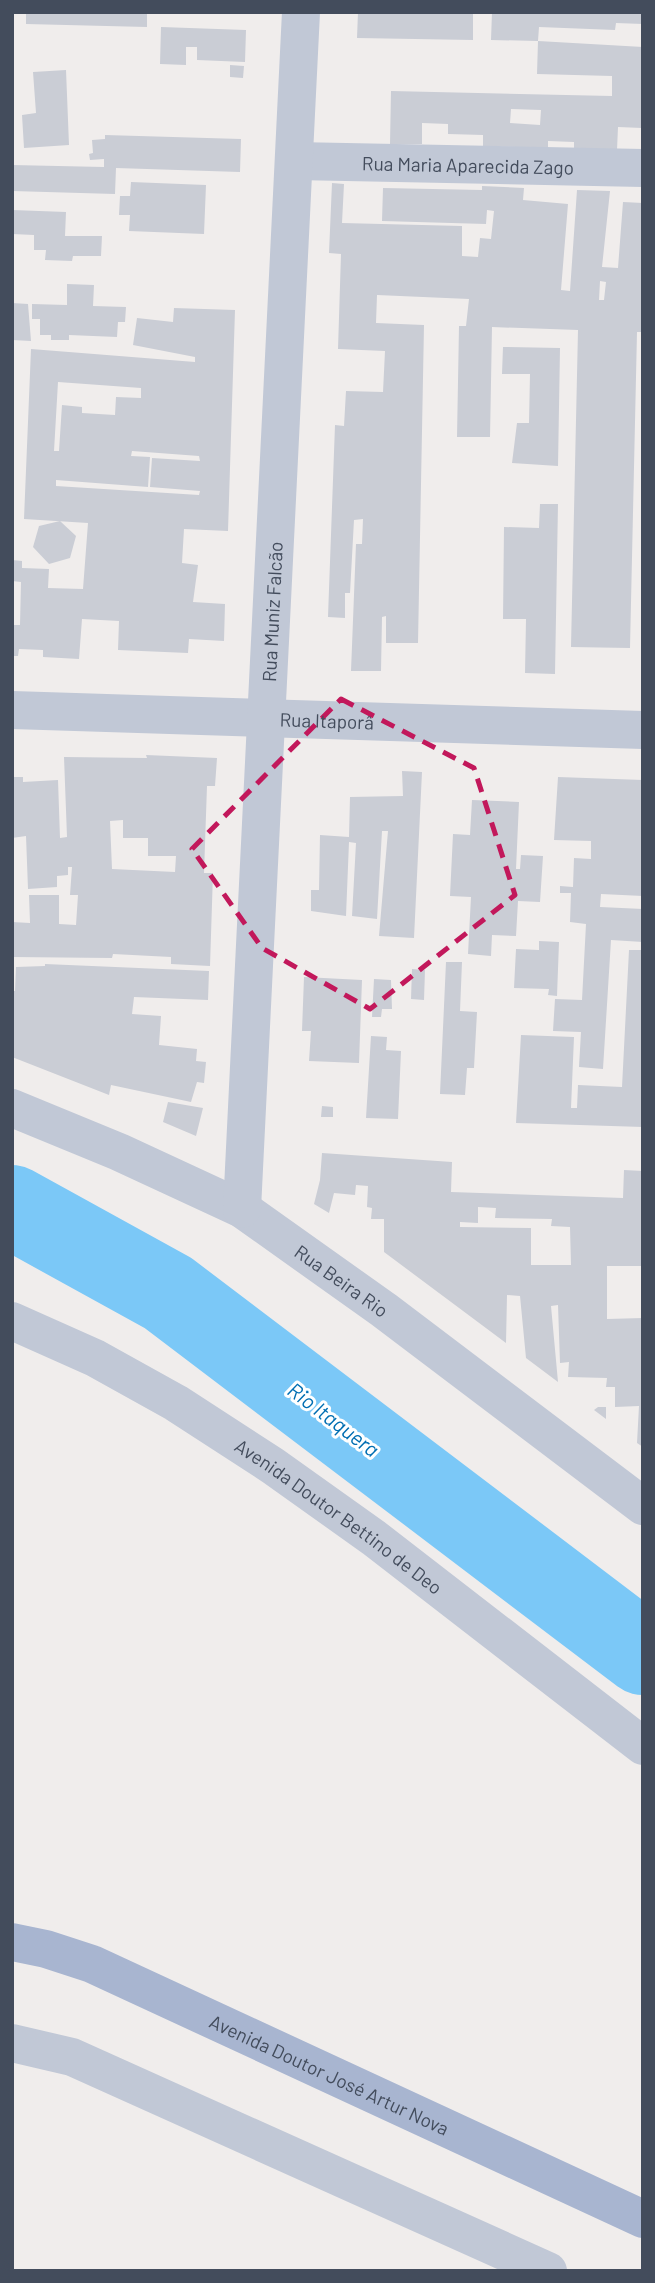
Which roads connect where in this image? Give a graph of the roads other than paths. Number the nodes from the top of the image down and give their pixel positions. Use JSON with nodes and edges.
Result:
{"nodes":[{"id":1,"x":301,"y":12,"type":"edge"},
{"id":2,"x":295,"y":161,"type":"junction"},
{"id":3,"x":643,"y":169,"type":"edge"},
{"id":4,"x":12,"y":710,"type":"edge"},
{"id":5,"x":267,"y":719,"type":"junction"},
{"id":6,"x":643,"y":730,"type":"edge"},
{"id":7,"x":12,"y":1108,"type":"edge"},
{"id":8,"x":242,"y":1209,"type":"junction"},
{"id":9,"x":17,"y":1328,"type":"edge"},
{"id":10,"x":643,"y":1506,"type":"edge"},
{"id":11,"x":643,"y":1746,"type":"edge"},
{"id":12,"x":12,"y":1942,"type":"edge"},
{"id":13,"x":12,"y":2043,"type":"edge"},
{"id":14,"x":643,"y":2219,"type":"edge"},
{"id":15,"x":548,"y":2271,"type":"edge"}],
"edges":[{"from":1,"to":2,"type":"street","name":"Rua Muniz Falcão"},
{"from":2,"to":3,"type":"street","name":"Rua Maria Aparecida Zago"},
{"from":2,"to":5,"type":"street","name":"Rua Muniz Falcão"},
{"from":4,"to":5,"type":"street","name":"Rua Itaporâ"},
{"from":5,"to":6,"type":"street","name":"Rua Itaporâ"},
{"from":5,"to":8,"type":"street","name":"Rua Muniz Falcão"},
{"from":7,"to":8,"type":"street","name":"Rua Beira Rio"},
{"from":8,"to":10,"type":"street","name":"Rua Beira Rio"},
{"from":9,"to":11,"type":"street","name":"Avenida Doutor Bettino de Deo"},
{"from":12,"to":14,"type":"main road","name":"Avenida Doutor José Artur Nova"},
{"from":13,"to":15,"type":"street"}]}
